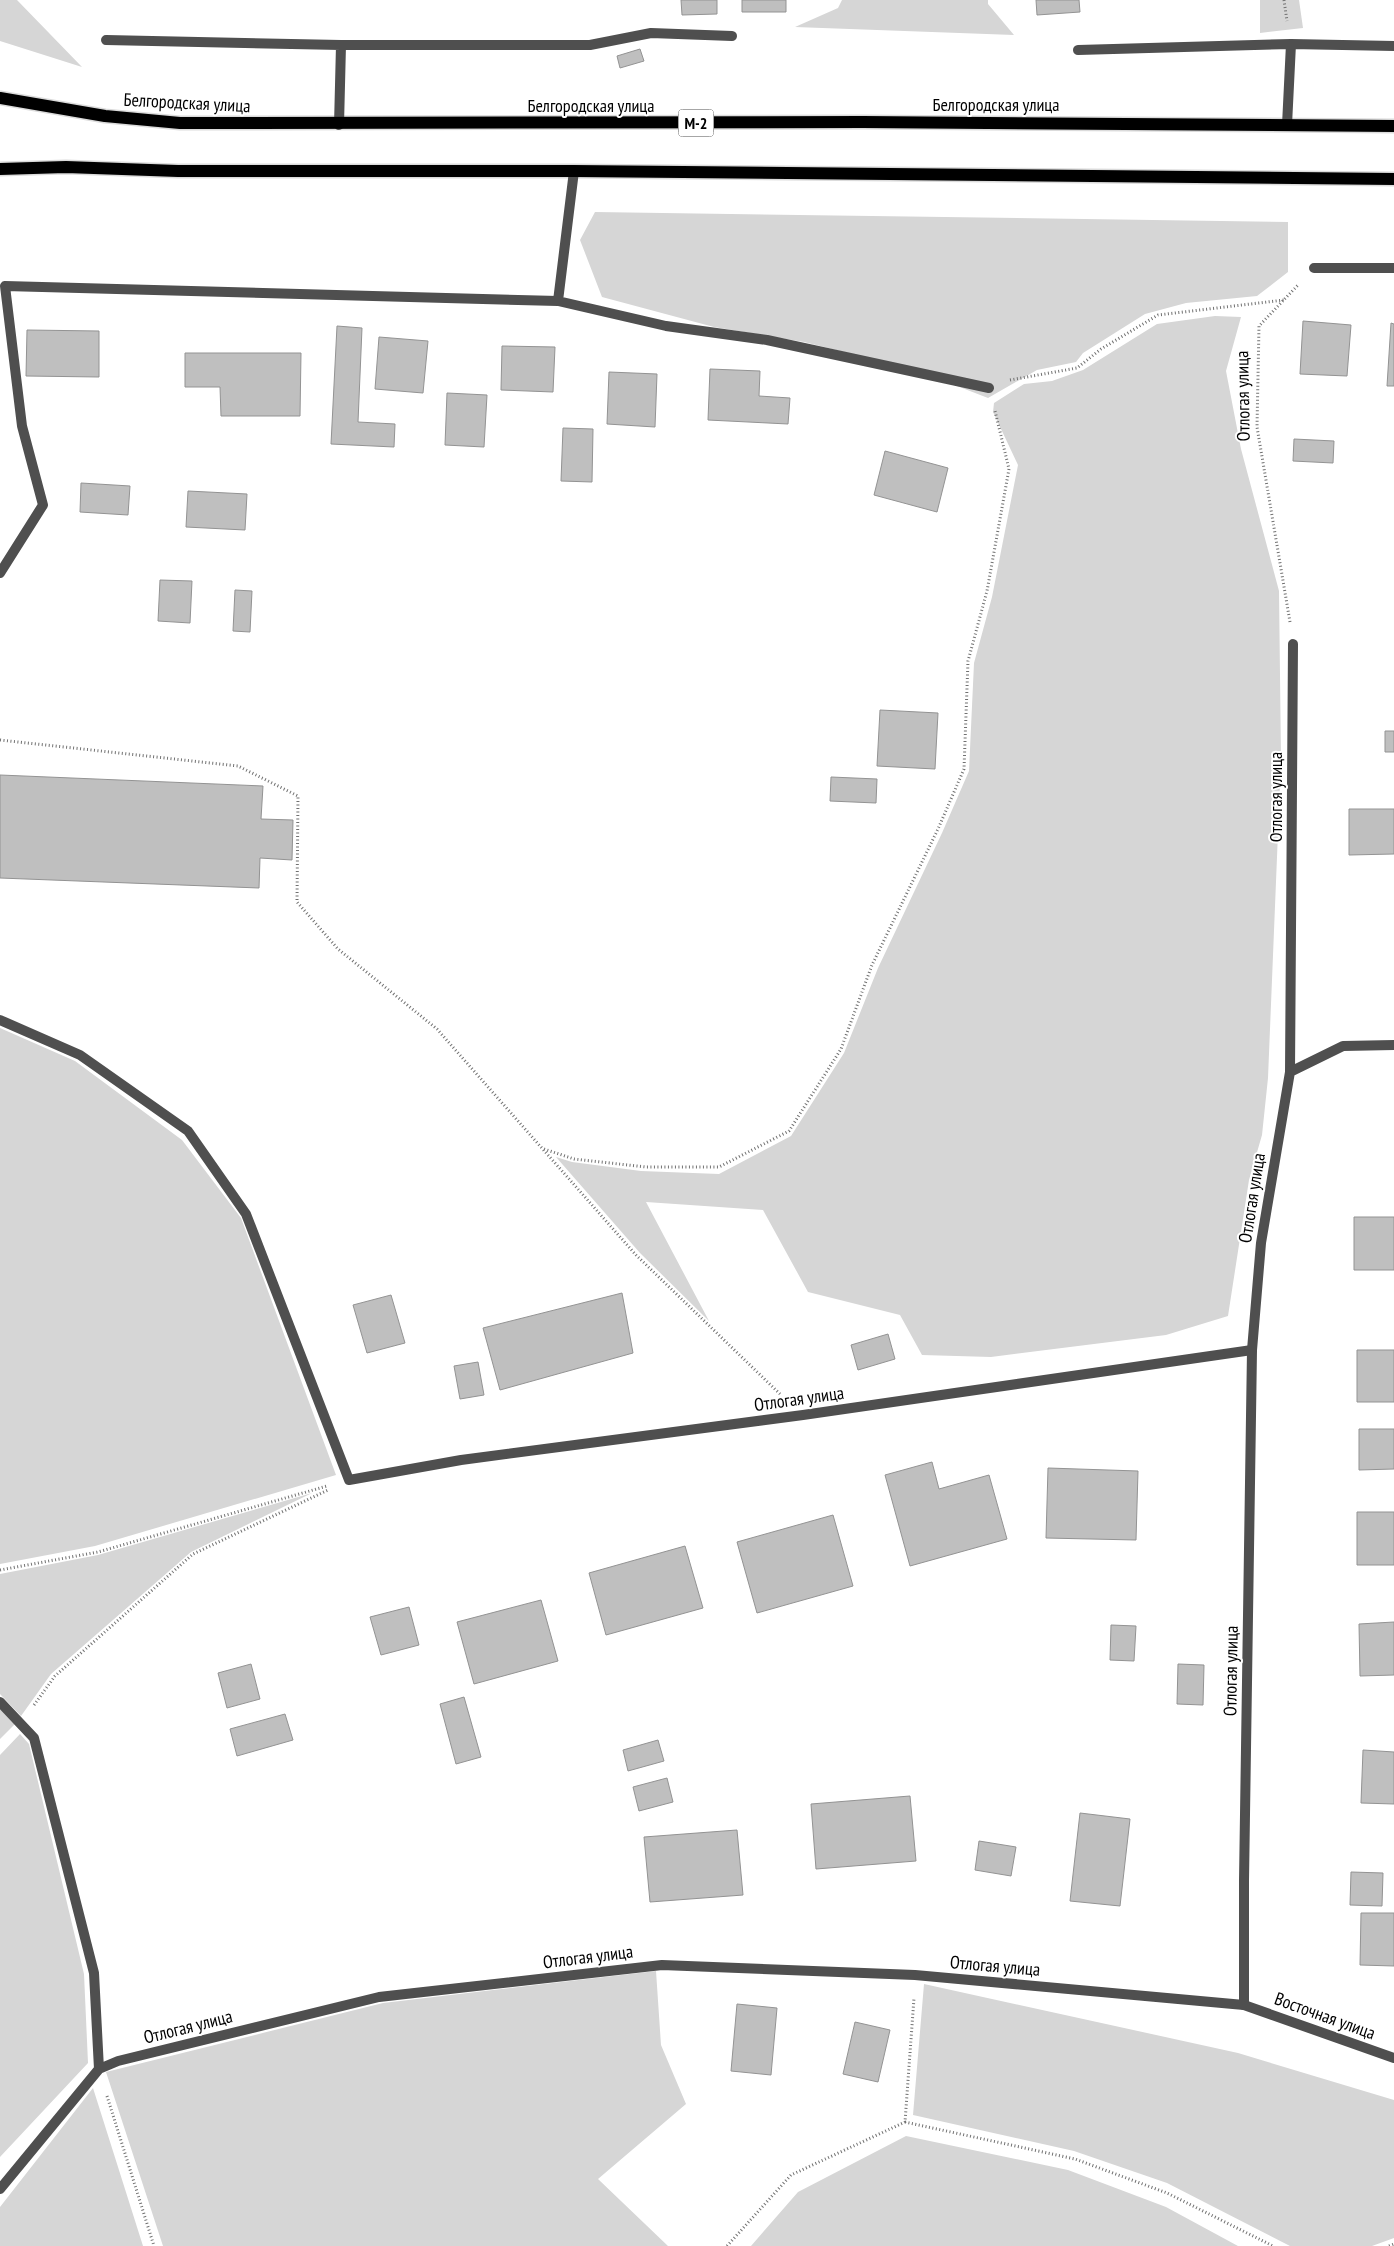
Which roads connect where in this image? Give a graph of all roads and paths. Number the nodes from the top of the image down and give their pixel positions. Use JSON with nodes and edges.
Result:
{"nodes":[{"id":1,"x":732,"y":36,"type":"dead end"},
{"id":2,"x":106,"y":40,"type":"dead end"},
{"id":3,"x":1290,"y":44,"type":"junction"},
{"id":4,"x":341,"y":45,"type":"junction"},
{"id":5,"x":1394,"y":46,"type":"edge"},
{"id":6,"x":1078,"y":50,"type":"dead end"},
{"id":7,"x":0,"y":98,"type":"edge"},
{"id":8,"x":339,"y":124,"type":"junction"},
{"id":9,"x":1287,"y":125,"type":"junction"},
{"id":10,"x":1394,"y":126,"type":"edge"},
{"id":11,"x":0,"y":169,"type":"edge"},
{"id":12,"x":574,"y":171,"type":"junction"},
{"id":13,"x":1394,"y":179,"type":"edge"},
{"id":14,"x":1314,"y":268,"type":"joint"},
{"id":15,"x":1394,"y":268,"type":"edge"},
{"id":16,"x":1284,"y":300,"type":"junction"},
{"id":17,"x":558,"y":301,"type":"junction"},
{"id":18,"x":989,"y":388,"type":"junction"},
{"id":19,"x":0,"y":573,"type":"edge"},
{"id":20,"x":1293,"y":644,"type":"joint"},
{"id":21,"x":0,"y":740,"type":"edge"},
{"id":22,"x":0,"y":1020,"type":"edge"},
{"id":23,"x":1394,"y":1045,"type":"edge"},
{"id":24,"x":1290,"y":1072,"type":"junction"},
{"id":25,"x":544,"y":1149,"type":"junction"},
{"id":26,"x":1252,"y":1350,"type":"junction"},
{"id":27,"x":803,"y":1415,"type":"junction"},
{"id":28,"x":349,"y":1480,"type":"junction"},
{"id":29,"x":0,"y":1570,"type":"edge"},
{"id":30,"x":0,"y":1702,"type":"edge"},
{"id":31,"x":21,"y":1724,"type":"junction"},
{"id":32,"x":915,"y":1975,"type":"junction"},
{"id":33,"x":1244,"y":2005,"type":"junction"},
{"id":34,"x":1394,"y":2058,"type":"edge"},
{"id":35,"x":98,"y":2069,"type":"junction"},
{"id":36,"x":905,"y":2122,"type":"junction"},
{"id":37,"x":0,"y":2189,"type":"edge"},
{"id":38,"x":1394,"y":2244,"type":"edge"},
{"id":39,"x":154,"y":2246,"type":"edge"},
{"id":40,"x":727,"y":2246,"type":"edge"},
{"id":41,"x":1273,"y":2246,"type":"edge"},
{"id":42,"x":1389,"y":2246,"type":"edge"}],
"edges":[{"from":1,"to":4,"type":"street"},
{"from":2,"to":4,"type":"street"},
{"from":3,"to":5,"type":"street"},
{"from":3,"to":6,"type":"street"},
{"from":3,"to":9,"type":"street"},
{"from":4,"to":8,"type":"street"},
{"from":7,"to":8,"type":"main road","name":"Белгородская улица","number":"М-2"},
{"from":8,"to":9,"type":"main road","name":"Белгородская улица","number":"М-2"},
{"from":9,"to":10,"type":"main road","name":"Белгородская улица","number":"М-2"},
{"from":11,"to":12,"type":"main road"},
{"from":12,"to":13,"type":"main road"},
{"from":12,"to":17,"type":"street"},
{"from":14,"to":15,"type":"street"},
{"from":14,"to":16,"type":"path","name":"Отлогая улица"},
{"from":16,"to":18,"type":"path"},
{"from":16,"to":20,"type":"path","name":"Отлогая улица"},
{"from":17,"to":18,"type":"street"},
{"from":17,"to":19,"type":"street"},
{"from":18,"to":25,"type":"path"},
{"from":20,"to":24,"type":"street","name":"Отлогая улица"},
{"from":21,"to":25,"type":"path"},
{"from":22,"to":28,"type":"street"},
{"from":23,"to":24,"type":"street"},
{"from":24,"to":26,"type":"street","name":"Отлогая улица"},
{"from":25,"to":27,"type":"path"},
{"from":26,"to":27,"type":"street","name":"Отлогая улица"},
{"from":26,"to":33,"type":"street","name":"Отлогая улица"},
{"from":27,"to":28,"type":"street","name":"Отлогая улица"},
{"from":28,"to":29,"type":"path"},
{"from":28,"to":31,"type":"path"},
{"from":30,"to":31,"type":"street"},
{"from":31,"to":35,"type":"street"},
{"from":32,"to":33,"type":"street","name":"Отлогая улица"},
{"from":32,"to":35,"type":"street","name":"Отлогая улица"},
{"from":32,"to":36,"type":"path"},
{"from":33,"to":34,"type":"street","name":"Восточная улица"},
{"from":35,"to":37,"type":"street"},
{"from":35,"to":39,"type":"path"},
{"from":36,"to":40,"type":"path"},
{"from":36,"to":41,"type":"path"},
{"from":38,"to":42,"type":"path"}]}
